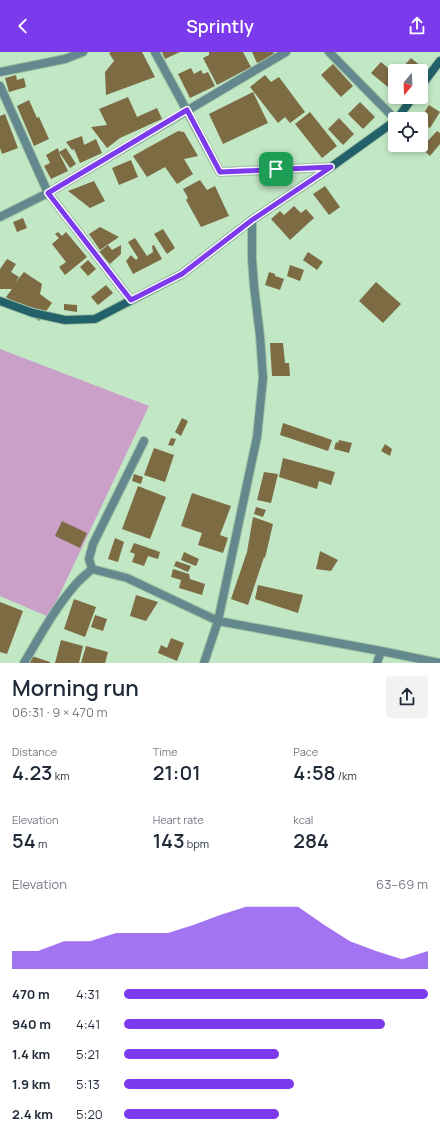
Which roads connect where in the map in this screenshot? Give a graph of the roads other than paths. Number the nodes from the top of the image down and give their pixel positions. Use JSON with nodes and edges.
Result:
{"nodes":[{"id":1,"x":83,"y":52,"type":"edge"},
{"id":2,"x":156,"y":52,"type":"edge"},
{"id":3,"x":286,"y":52,"type":"edge"},
{"id":4,"x":329,"y":52,"type":"edge"},
{"id":5,"x":440,"y":61,"type":"edge"},
{"id":6,"x":0,"y":72,"type":"edge"},
{"id":7,"x":428,"y":77,"type":"edge"},
{"id":8,"x":0,"y":86,"type":"edge"},
{"id":9,"x":187,"y":110,"type":"junction"},
{"id":10,"x":388,"y":112,"type":"edge"},
{"id":11,"x":388,"y":126,"type":"edge"},
{"id":12,"x":331,"y":167,"type":"junction"},
{"id":13,"x":48,"y":193,"type":"junction"},
{"id":14,"x":0,"y":217,"type":"edge"},
{"id":15,"x":252,"y":220,"type":"junction"},
{"id":16,"x":131,"y":300,"type":"junction"},
{"id":17,"x":0,"y":301,"type":"edge"},
{"id":18,"x":144,"y":441,"type":"dead end"},
{"id":19,"x":92,"y":569,"type":"junction"},
{"id":20,"x":218,"y":622,"type":"junction"},
{"id":21,"x":381,"y":651,"type":"junction"},
{"id":22,"x":24,"y":663,"type":"edge"},
{"id":23,"x":204,"y":663,"type":"edge"},
{"id":24,"x":377,"y":663,"type":"edge"},
{"id":25,"x":440,"y":663,"type":"edge"}],
"edges":[{"from":1,"to":6,"type":"street"},
{"from":2,"to":9,"type":"street"},
{"from":3,"to":9,"type":"street"},
{"from":4,"to":10,"type":"street"},
{"from":5,"to":7,"type":"street"},
{"from":8,"to":13,"type":"street"},
{"from":9,"to":12,"type":"street"},
{"from":9,"to":13,"type":"street"},
{"from":11,"to":12,"type":"street"},
{"from":12,"to":15,"type":"street"},
{"from":13,"to":14,"type":"street"},
{"from":13,"to":16,"type":"street"},
{"from":15,"to":16,"type":"street"},
{"from":15,"to":20,"type":"street"},
{"from":16,"to":17,"type":"street"},
{"from":18,"to":19,"type":"street"},
{"from":19,"to":20,"type":"street"},
{"from":19,"to":22,"type":"street"},
{"from":20,"to":21,"type":"street"},
{"from":20,"to":23,"type":"street"},
{"from":21,"to":24,"type":"street"},
{"from":21,"to":25,"type":"street"}]}
